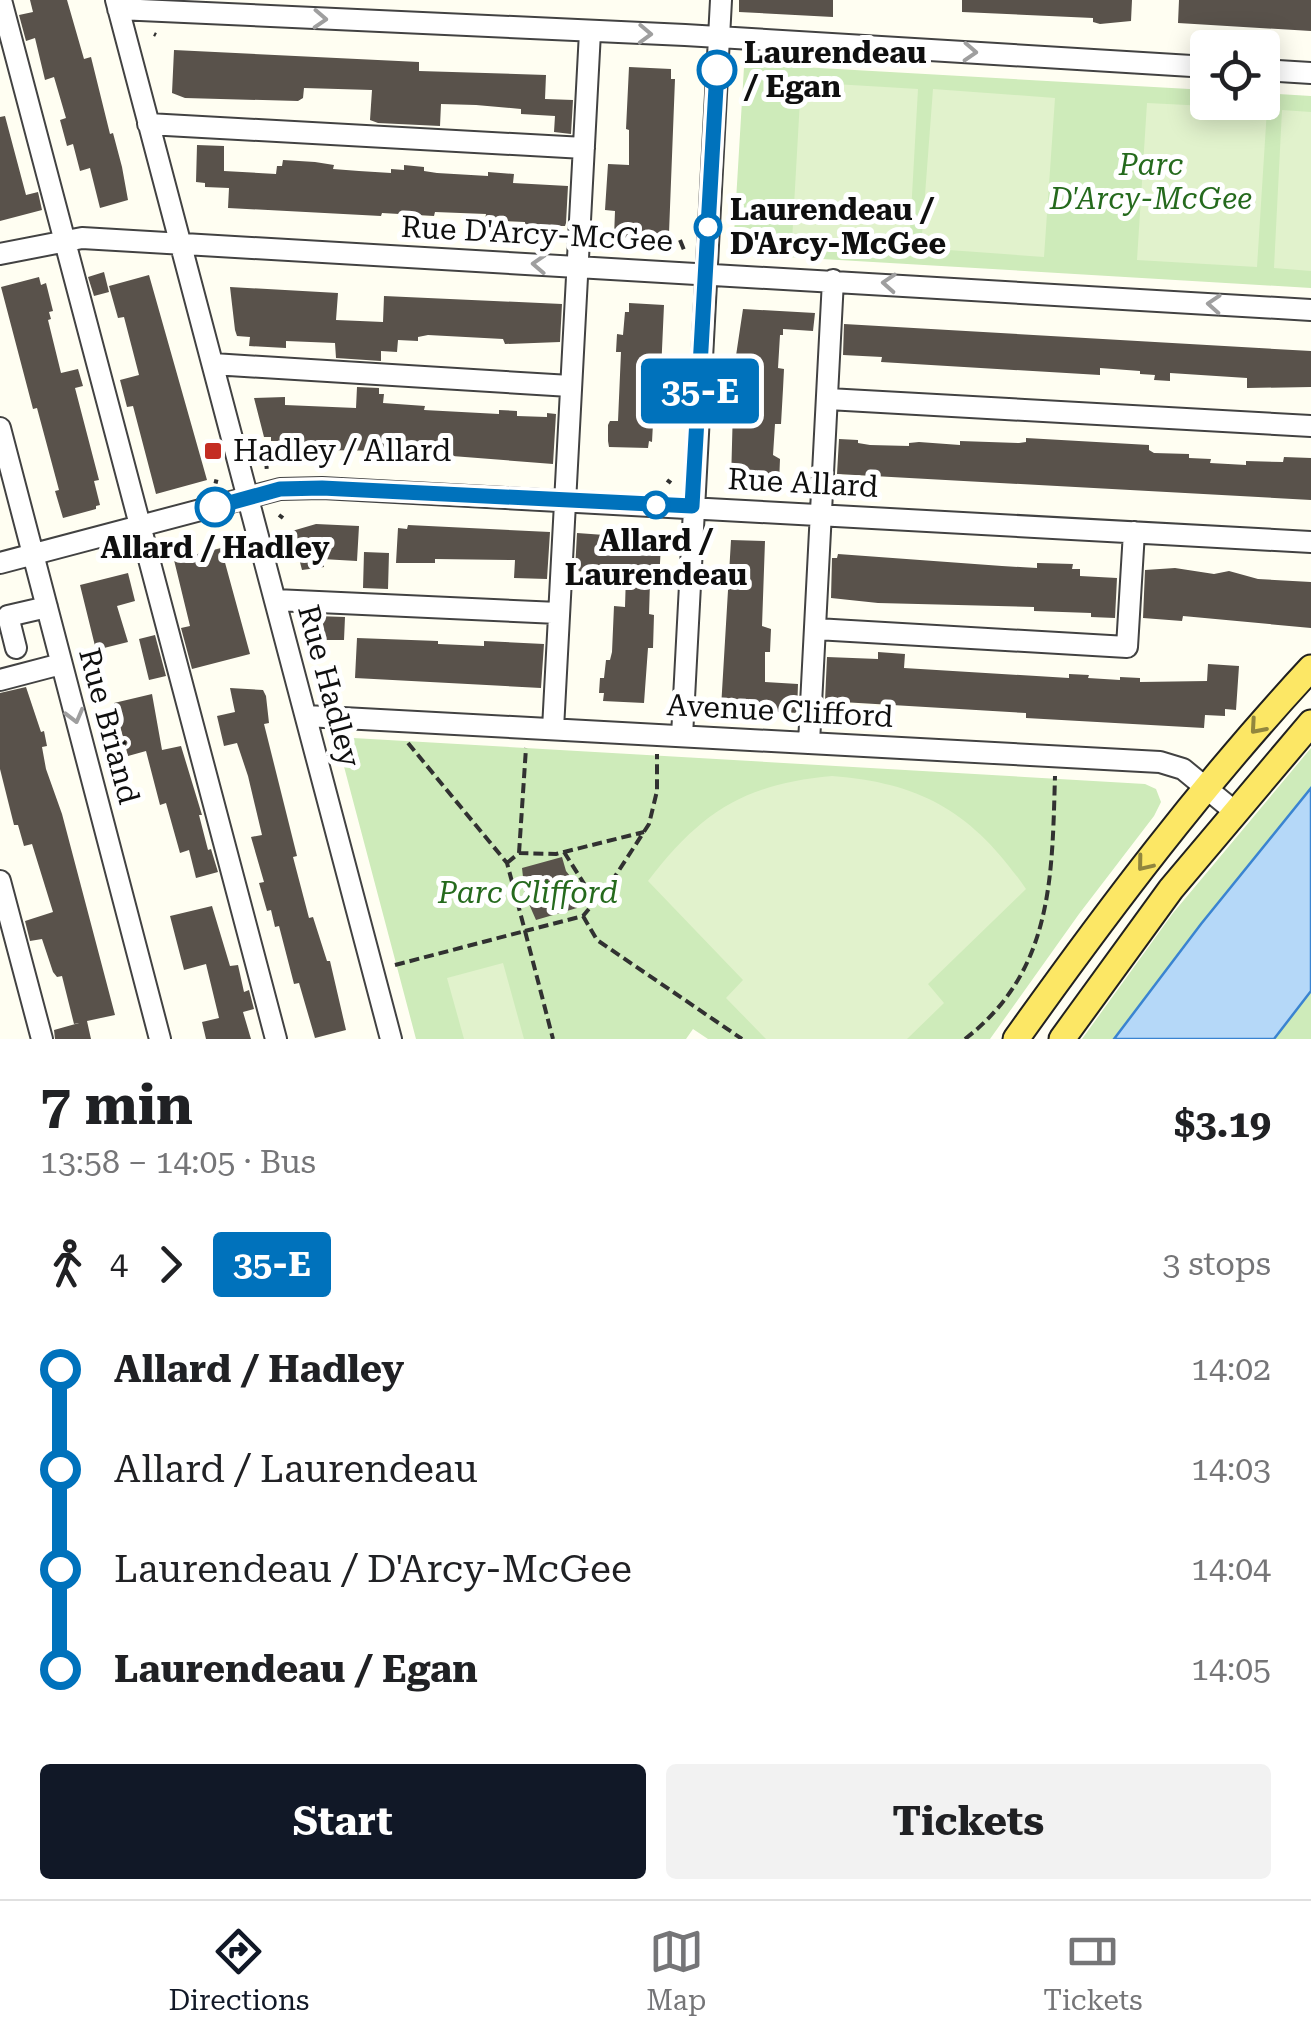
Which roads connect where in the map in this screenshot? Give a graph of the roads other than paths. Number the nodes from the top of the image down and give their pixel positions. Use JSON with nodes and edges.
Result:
{"nodes":[{"id":1,"x":2,"y":0,"type":"edge"},
{"id":2,"x":721,"y":0,"type":"edge"},
{"id":3,"x":117,"y":5,"type":"edge"},
{"id":4,"x":590,"y":32,"type":"junction"},
{"id":5,"x":719,"y":37,"type":"junction"},
{"id":6,"x":1190,"y":66,"type":"edge"},
{"id":7,"x":1280,"y":71,"type":"edge"},
{"id":8,"x":1311,"y":73,"type":"edge"},
{"id":9,"x":148,"y":124,"type":"junction"},
{"id":10,"x":584,"y":148,"type":"junction"},
{"id":11,"x":64,"y":239,"type":"junction"},
{"id":12,"x":180,"y":244,"type":"junction"},
{"id":13,"x":0,"y":254,"type":"edge"},
{"id":14,"x":577,"y":266,"type":"junction"},
{"id":15,"x":706,"y":273,"type":"junction"},
{"id":16,"x":834,"y":280,"type":"junction"},
{"id":17,"x":1311,"y":310,"type":"edge"},
{"id":18,"x":213,"y":364,"type":"junction"},
{"id":19,"x":570,"y":386,"type":"junction"},
{"id":20,"x":828,"y":400,"type":"junction"},
{"id":21,"x":1311,"y":426,"type":"edge"},
{"id":22,"x":0,"y":428,"type":"edge"},
{"id":23,"x":3,"y":452,"type":"edge"},
{"id":24,"x":248,"y":498,"type":"junction"},
{"id":25,"x":564,"y":500,"type":"junction"},
{"id":26,"x":692,"y":506,"type":"junction"},
{"id":27,"x":822,"y":514,"type":"junction"},
{"id":28,"x":141,"y":526,"type":"junction"},
{"id":29,"x":1134,"y":532,"type":"junction"},
{"id":30,"x":1311,"y":542,"type":"edge"},
{"id":31,"x":34,"y":554,"type":"junction"},
{"id":32,"x":0,"y":563,"type":"edge"},
{"id":33,"x":275,"y":600,"type":"junction"},
{"id":34,"x":47,"y":606,"type":"junction"},
{"id":35,"x":558,"y":613,"type":"junction"},
{"id":36,"x":816,"y":629,"type":"junction"},
{"id":37,"x":55,"y":638,"type":"junction"},
{"id":38,"x":61,"y":664,"type":"junction"},
{"id":39,"x":1311,"y":668,"type":"edge"},
{"id":40,"x":0,"y":680,"type":"edge"},
{"id":41,"x":306,"y":716,"type":"junction"},
{"id":42,"x":1311,"y":723,"type":"edge"},
{"id":43,"x":553,"y":729,"type":"junction"},
{"id":44,"x":682,"y":736,"type":"junction"},
{"id":45,"x":809,"y":743,"type":"junction"},
{"id":46,"x":1206,"y":788,"type":"junction"},
{"id":47,"x":1234,"y":811,"type":"junction"},
{"id":48,"x":0,"y":881,"type":"edge"},
{"id":49,"x":42,"y":1039,"type":"edge"},
{"id":50,"x":160,"y":1039,"type":"edge"},
{"id":51,"x":276,"y":1039,"type":"edge"},
{"id":52,"x":391,"y":1039,"type":"edge"},
{"id":53,"x":1016,"y":1039,"type":"edge"},
{"id":54,"x":1062,"y":1039,"type":"edge"}],
"edges":[{"from":1,"to":11,"type":"street"},
{"from":2,"to":5,"type":"street"},
{"from":3,"to":4,"type":"street","one_way":true},
{"from":3,"to":9,"type":"street","name":"Rue Hadley"},
{"from":4,"to":5,"type":"street","one_way":true},
{"from":4,"to":10,"type":"street"},
{"from":5,"to":6,"type":"street","one_way":true},
{"from":5,"to":15,"type":"street"},
{"from":7,"to":8,"type":"street"},
{"from":9,"to":10,"type":"street"},
{"from":9,"to":12,"type":"street","name":"Rue Hadley"},
{"from":10,"to":14,"type":"street"},
{"from":11,"to":12,"type":"street","name":"Rue D'Arcy-McGee"},
{"from":11,"to":13,"type":"street","name":"Rue D'Arcy-McGee"},
{"from":11,"to":28,"type":"street"},
{"from":14,"to":12,"type":"street","name":"Rue D'Arcy-McGee","one_way":true},
{"from":12,"to":18,"type":"street","name":"Rue Hadley"},
{"from":14,"to":15,"type":"street","name":"Rue D'Arcy-McGee"},
{"from":14,"to":19,"type":"street"},
{"from":15,"to":16,"type":"street","name":"Rue D'Arcy-McGee"},
{"from":15,"to":26,"type":"street"},
{"from":17,"to":16,"type":"street","name":"Rue D'Arcy-McGee","one_way":true},
{"from":16,"to":20,"type":"street"},
{"from":18,"to":19,"type":"street"},
{"from":18,"to":24,"type":"street","name":"Rue Hadley"},
{"from":19,"to":25,"type":"street"},
{"from":20,"to":21,"type":"street"},
{"from":20,"to":27,"type":"street"},
{"from":22,"to":23,"type":"street","name":"Rue Briand"},
{"from":23,"to":31,"type":"street","name":"Rue Briand"},
{"from":24,"to":25,"type":"street","name":"Rue Allard"},
{"from":24,"to":28,"type":"street","name":"Rue Allard"},
{"from":24,"to":33,"type":"street","name":"Rue Hadley"},
{"from":25,"to":26,"type":"street","name":"Rue Allard"},
{"from":25,"to":35,"type":"street"},
{"from":26,"to":27,"type":"street","name":"Rue Allard"},
{"from":26,"to":44,"type":"street"},
{"from":27,"to":29,"type":"street","name":"Rue Allard"},
{"from":27,"to":36,"type":"street"},
{"from":28,"to":31,"type":"street","name":"Rue Allard"},
{"from":28,"to":51,"type":"street"},
{"from":29,"to":30,"type":"street","name":"Rue Allard"},
{"from":29,"to":36,"type":"street"},
{"from":31,"to":32,"type":"street","name":"Rue Allard"},
{"from":31,"to":34,"type":"street","name":"Rue Briand"},
{"from":33,"to":35,"type":"street"},
{"from":33,"to":41,"type":"street","name":"Rue Hadley"},
{"from":34,"to":37,"type":"street","name":"Rue Briand"},
{"from":34,"to":37,"type":"street"},
{"from":35,"to":43,"type":"street"},
{"from":36,"to":45,"type":"street"},
{"from":37,"to":38,"type":"street","name":"Rue Briand"},
{"from":38,"to":40,"type":"street"},
{"from":38,"to":50,"type":"street","name":"Rue Briand","one_way":true},
{"from":39,"to":46,"type":"main road","one_way":true},
{"from":41,"to":43,"type":"street","name":"Avenue Clifford"},
{"from":41,"to":52,"type":"street","name":"Rue Hadley"},
{"from":42,"to":47,"type":"main road"},
{"from":43,"to":44,"type":"street","name":"Avenue Clifford"},
{"from":44,"to":45,"type":"street","name":"Avenue Clifford"},
{"from":45,"to":46,"type":"street","name":"Avenue Clifford"},
{"from":46,"to":47,"type":"street","name":"Avenue Clifford"},
{"from":46,"to":53,"type":"main road","one_way":true},
{"from":47,"to":54,"type":"main road"},
{"from":48,"to":49,"type":"street"}]}
